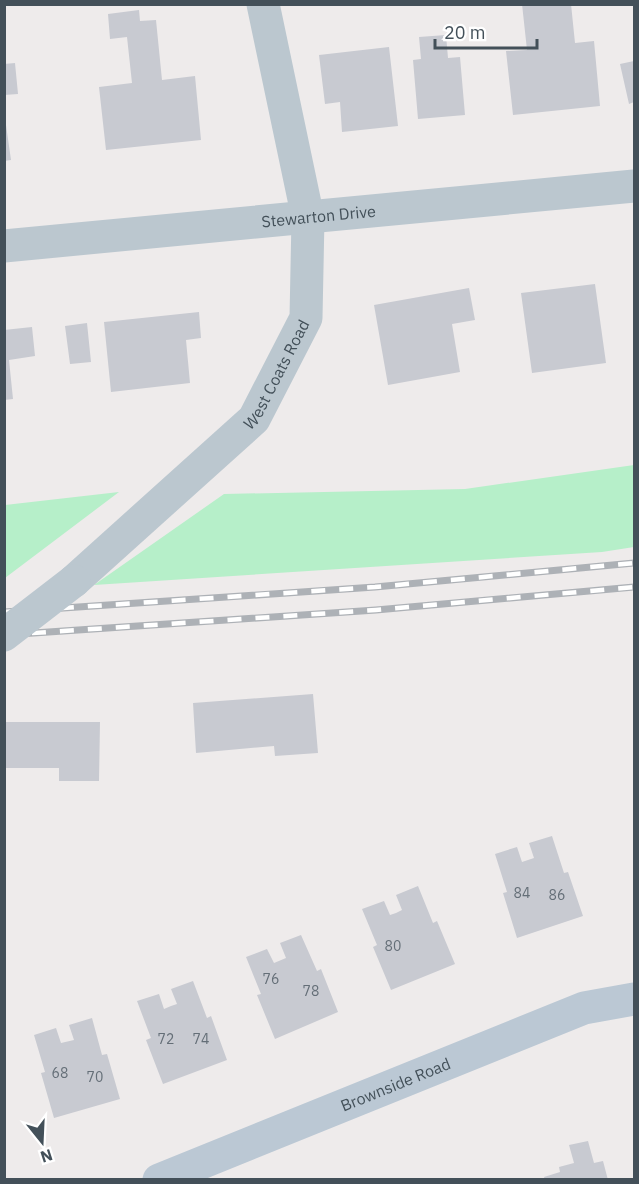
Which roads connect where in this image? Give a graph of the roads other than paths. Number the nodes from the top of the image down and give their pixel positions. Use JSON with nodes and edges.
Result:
{"nodes":[{"id":1,"x":263,"y":4,"type":"edge"},
{"id":2,"x":634,"y":186,"type":"edge"},
{"id":3,"x":308,"y":218,"type":"junction"},
{"id":4,"x":4,"y":246,"type":"edge"},
{"id":5,"x":4,"y":635,"type":"edge"},
{"id":6,"x":634,"y":999,"type":"edge"},
{"id":7,"x":159,"y":1179,"type":"edge"}],
"edges":[{"from":1,"to":3,"type":"street","name":"West Coats Road"},
{"from":2,"to":3,"type":"street","name":"Stewarton Drive"},
{"from":3,"to":4,"type":"street","name":"Stewarton Drive"},
{"from":3,"to":5,"type":"street","name":"West Coats Road","bridge":true},
{"from":6,"to":7,"type":"street","name":"Brownside Road"}]}
